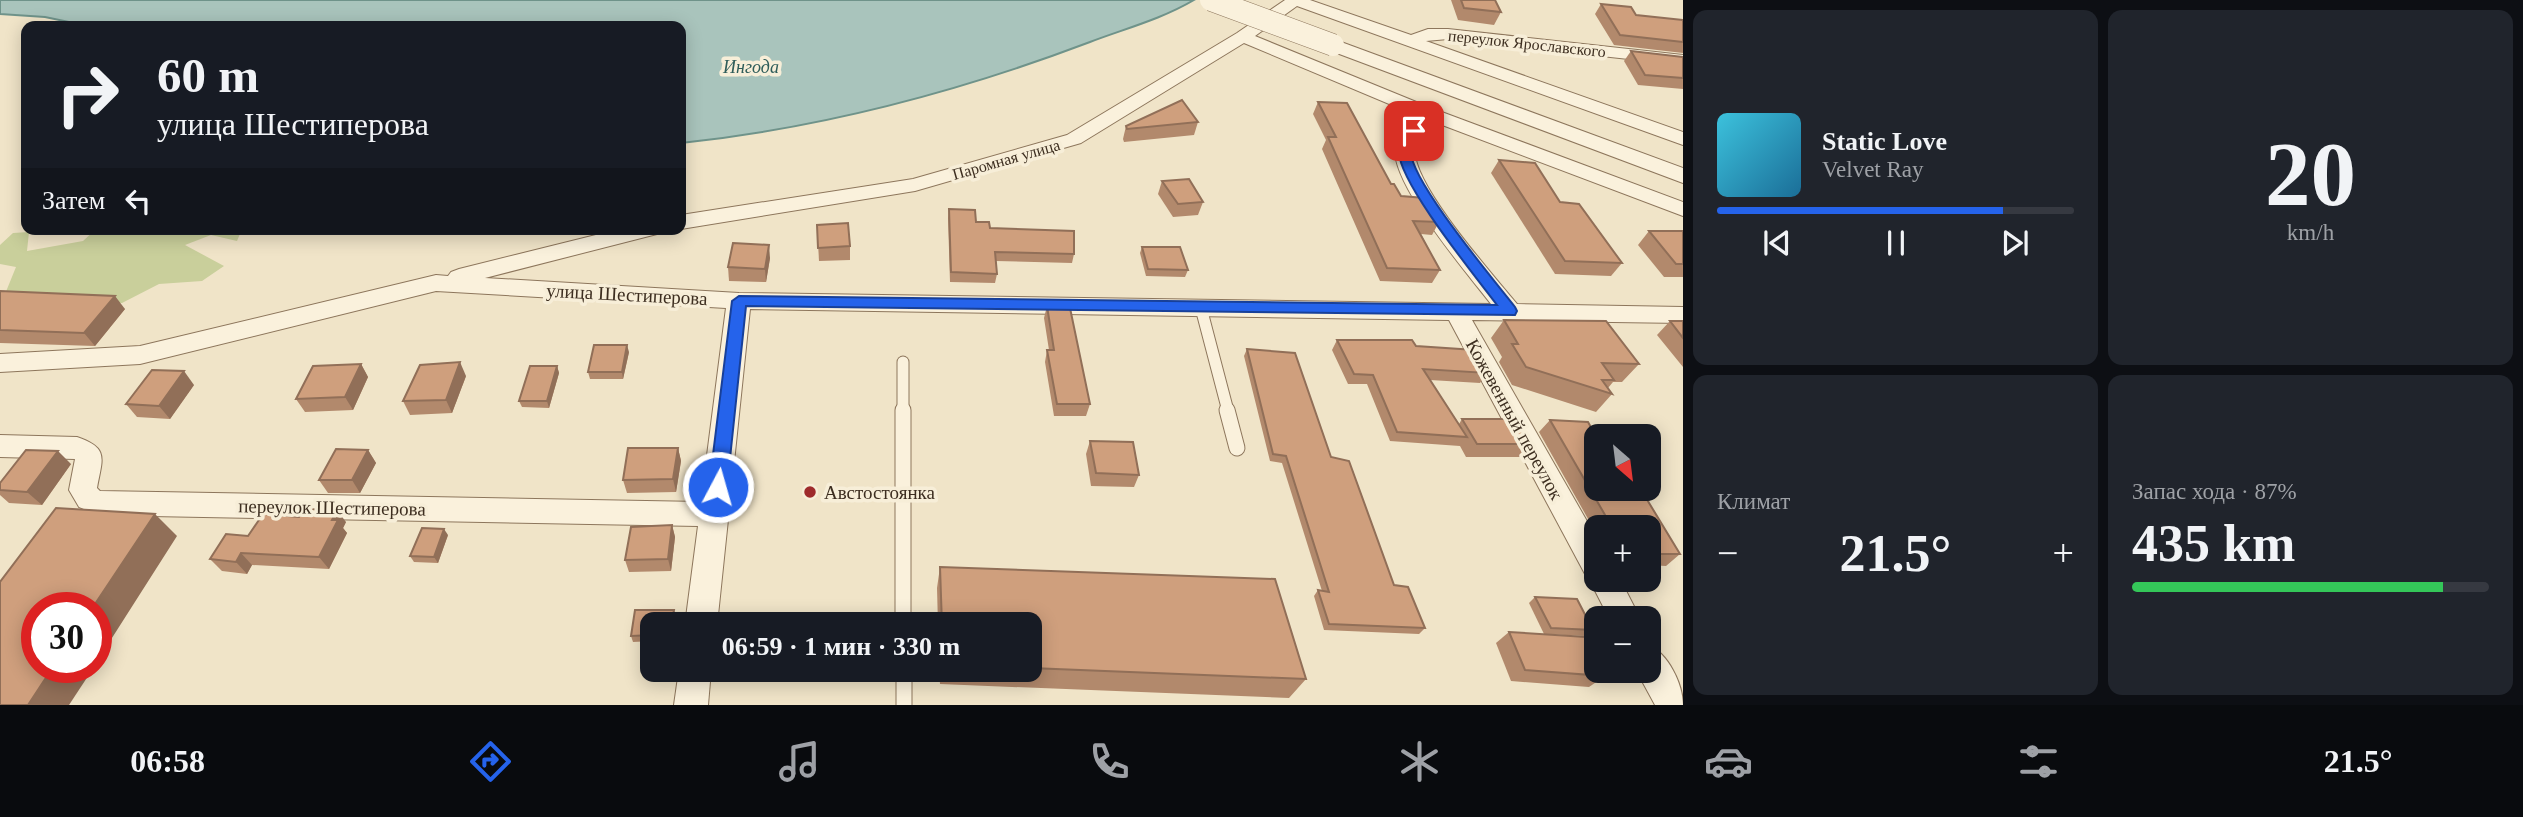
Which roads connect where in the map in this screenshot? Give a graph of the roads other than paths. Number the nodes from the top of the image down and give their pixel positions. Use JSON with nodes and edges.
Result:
{"nodes":[{"id":1,"x":1211,"y":0,"type":"edge"},
{"id":2,"x":1295,"y":0,"type":"edge"},
{"id":3,"x":1243,"y":37,"type":"junction"},
{"id":4,"x":1411,"y":41,"type":"junction"},
{"id":5,"x":1683,"y":60,"type":"edge"},
{"id":6,"x":1424,"y":112,"type":"junction"},
{"id":7,"x":1683,"y":139,"type":"edge"},
{"id":8,"x":1683,"y":176,"type":"edge"},
{"id":9,"x":1683,"y":209,"type":"edge"},
{"id":10,"x":686,"y":221,"type":"edge"},
{"id":11,"x":625,"y":235,"type":"edge"},
{"id":12,"x":436,"y":283,"type":"junction"},
{"id":13,"x":739,"y":301,"type":"junction"},
{"id":14,"x":1200,"y":309,"type":"junction"},
{"id":15,"x":1455,"y":310,"type":"junction"},
{"id":16,"x":1509,"y":311,"type":"junction"},
{"id":17,"x":1683,"y":314,"type":"edge"},
{"id":18,"x":903,"y":362,"type":"dead end"},
{"id":19,"x":0,"y":363,"type":"edge"},
{"id":20,"x":0,"y":446,"type":"edge"},
{"id":21,"x":1237,"y":448,"type":"dead end"},
{"id":22,"x":715,"y":514,"type":"junction"},
{"id":23,"x":1584,"y":543,"type":"edge"},
{"id":24,"x":703,"y":612,"type":"edge"},
{"id":25,"x":904,"y":612,"type":"edge"},
{"id":26,"x":694,"y":682,"type":"edge"},
{"id":27,"x":904,"y":682,"type":"edge"},
{"id":28,"x":1661,"y":682,"type":"edge"},
{"id":29,"x":691,"y":705,"type":"edge"},
{"id":30,"x":904,"y":705,"type":"edge"},
{"id":31,"x":1674,"y":705,"type":"edge"}],
"edges":[{"from":1,"to":8,"type":"street","bridge":true},
{"from":2,"to":3,"type":"street","name":"Паромная улица"},
{"from":2,"to":4,"type":"street"},
{"from":3,"to":6,"type":"street"},
{"from":3,"to":10,"type":"street","name":"Паромная улица"},
{"from":4,"to":5,"type":"street","name":"переулок Ярославского"},
{"from":4,"to":7,"type":"street"},
{"from":6,"to":9,"type":"street"},
{"from":6,"to":16,"type":"street"},
{"from":11,"to":12,"type":"street"},
{"from":12,"to":13,"type":"street","name":"улица Шестиперова"},
{"from":12,"to":19,"type":"street","name":"улица Шестиперова"},
{"from":13,"to":14,"type":"street","name":"улица Шестиперова"},
{"from":13,"to":22,"type":"street"},
{"from":14,"to":15,"type":"street","name":"улица Шестиперова"},
{"from":14,"to":21,"type":"lane"},
{"from":15,"to":16,"type":"street","name":"улица Шестиперова"},
{"from":15,"to":23,"type":"street","name":"Кожевенный переулок"},
{"from":16,"to":17,"type":"street","name":"улица Шестиперова"},
{"from":18,"to":25,"type":"lane"},
{"from":20,"to":22,"type":"street","name":"переулок Шестиперова"},
{"from":22,"to":24,"type":"street"},
{"from":26,"to":29,"type":"street"},
{"from":27,"to":30,"type":"lane"},
{"from":28,"to":31,"type":"street"}]}
